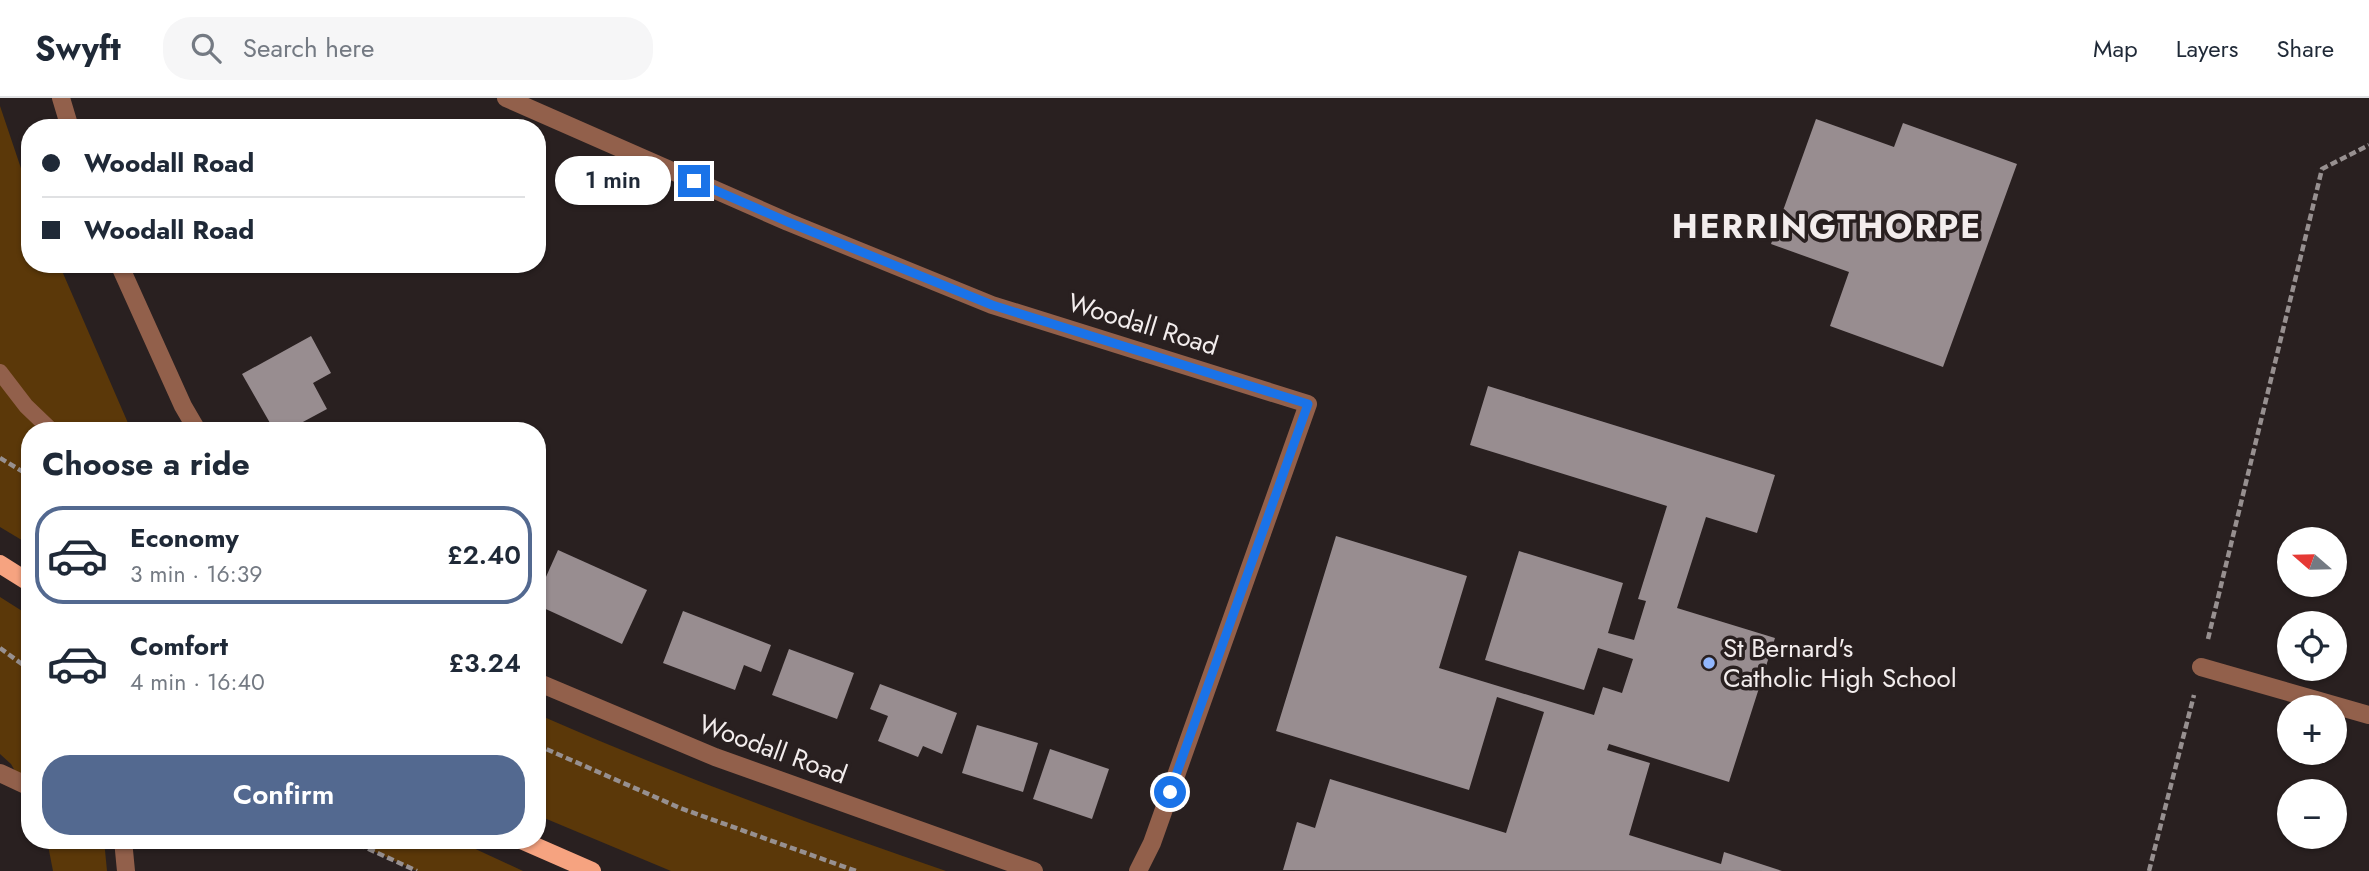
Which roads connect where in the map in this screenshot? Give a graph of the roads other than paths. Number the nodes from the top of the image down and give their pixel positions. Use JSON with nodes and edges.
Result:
{"nodes":[{"id":1,"x":61,"y":98,"type":"edge"},
{"id":2,"x":506,"y":98,"type":"edge"},
{"id":3,"x":67,"y":119,"type":"edge"},
{"id":4,"x":123,"y":273,"type":"edge"},
{"id":5,"x":0,"y":372,"type":"edge"},
{"id":6,"x":43,"y":422,"type":"edge"},
{"id":7,"x":192,"y":422,"type":"edge"},
{"id":8,"x":0,"y":564,"type":"edge"},
{"id":9,"x":21,"y":577,"type":"edge"},
{"id":10,"x":2201,"y":667,"type":"road end"},
{"id":11,"x":546,"y":686,"type":"edge"},
{"id":12,"x":2369,"y":715,"type":"edge"},
{"id":13,"x":0,"y":773,"type":"edge"},
{"id":14,"x":21,"y":783,"type":"edge"},
{"id":15,"x":123,"y":849,"type":"edge"},
{"id":16,"x":542,"y":849,"type":"edge"},
{"id":17,"x":126,"y":871,"type":"edge"},
{"id":18,"x":592,"y":871,"type":"edge"},
{"id":19,"x":1034,"y":871,"type":"edge"},
{"id":20,"x":1138,"y":871,"type":"edge"}],
"edges":[{"from":1,"to":3,"type":"street"},
{"from":2,"to":20,"type":"street","name":"Woodall Road"},
{"from":4,"to":7,"type":"street"},
{"from":5,"to":6,"type":"lane"},
{"from":8,"to":9,"type":"main road"},
{"from":10,"to":12,"type":"street"},
{"from":11,"to":19,"type":"street","name":"Woodall Road"},
{"from":13,"to":14,"type":"street"},
{"from":15,"to":17,"type":"street"},
{"from":16,"to":18,"type":"main road"}]}
